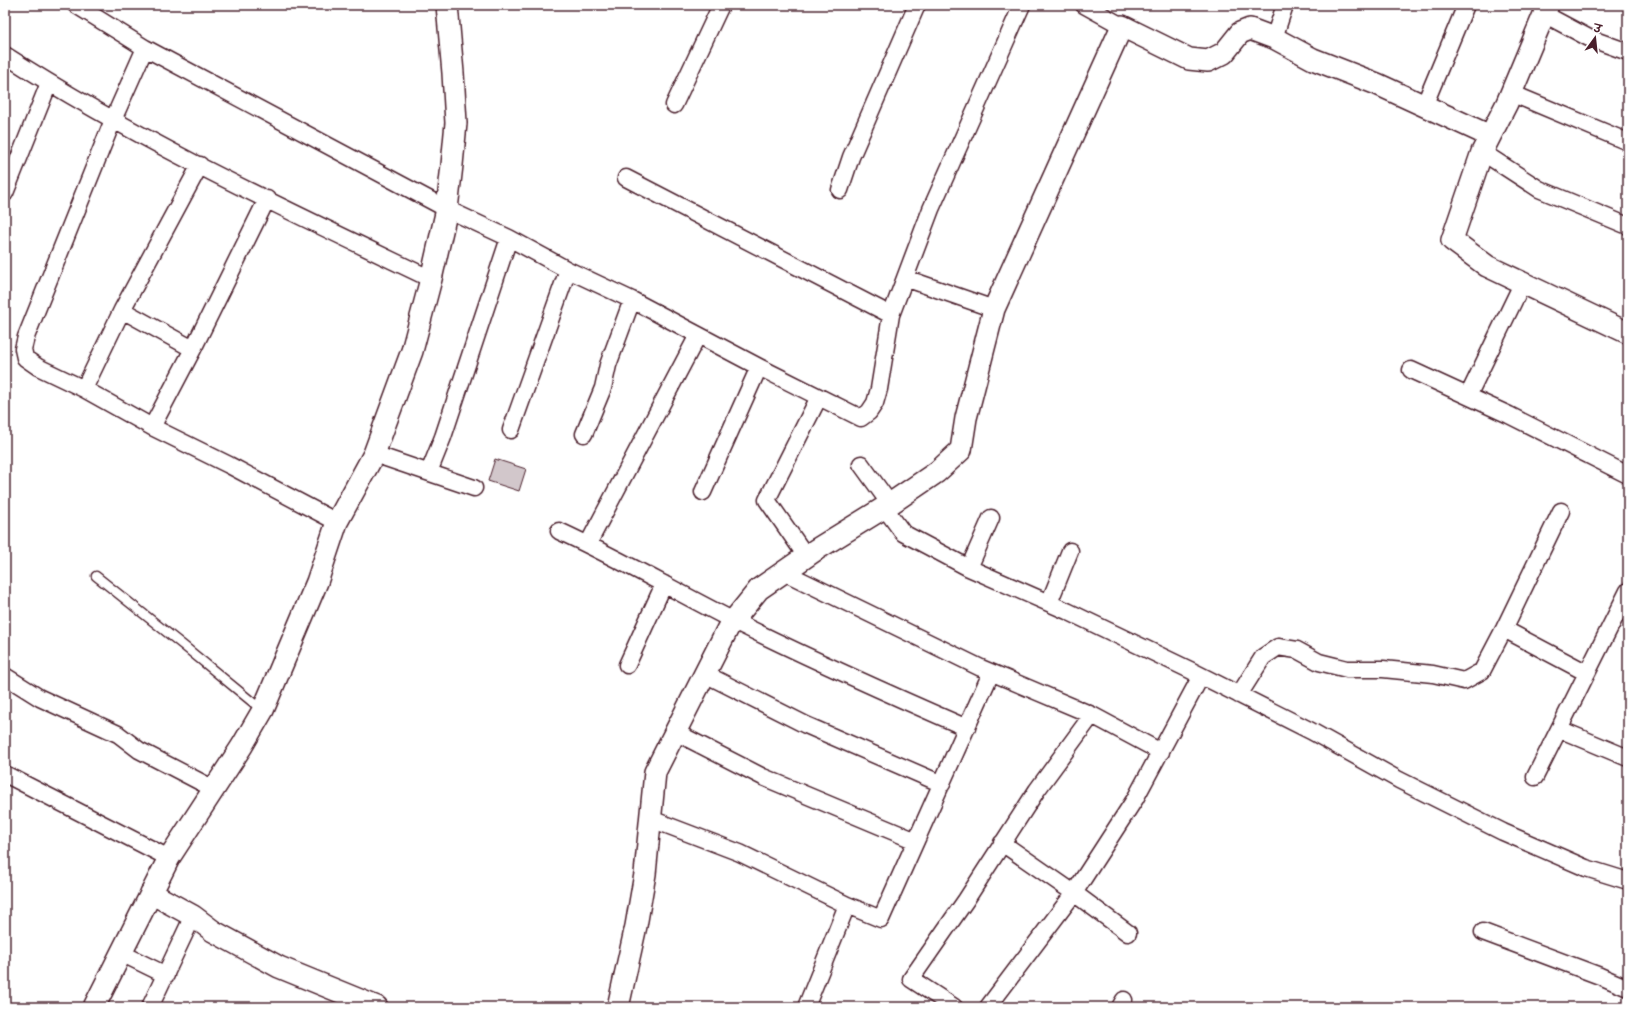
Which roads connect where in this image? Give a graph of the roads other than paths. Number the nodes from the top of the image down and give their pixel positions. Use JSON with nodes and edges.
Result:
{"nodes":[{"id":1,"x":76,"y":5,"type":"edge"},
{"id":2,"x":447,"y":5,"type":"edge"},
{"id":3,"x":721,"y":5,"type":"edge"},
{"id":4,"x":917,"y":5,"type":"edge"},
{"id":5,"x":1022,"y":5,"type":"edge"},
{"id":6,"x":1084,"y":5,"type":"edge"},
{"id":7,"x":1285,"y":5,"type":"edge"},
{"id":8,"x":1466,"y":5,"type":"edge"},
{"id":9,"x":1546,"y":9,"type":"edge"},
{"id":10,"x":1122,"y":26,"type":"junction"},
{"id":11,"x":1274,"y":38,"type":"junction"},
{"id":12,"x":144,"y":48,"type":"junction"},
{"id":13,"x":1628,"y":52,"type":"edge"},
{"id":14,"x":5,"y":55,"type":"edge"},
{"id":15,"x":50,"y":83,"type":"junction"},
{"id":16,"x":1511,"y":93,"type":"junction"},
{"id":17,"x":674,"y":105,"type":"dead end"},
{"id":18,"x":1424,"y":106,"type":"junction"},
{"id":19,"x":113,"y":120,"type":"junction"},
{"id":20,"x":1628,"y":142,"type":"edge"},
{"id":21,"x":1486,"y":144,"type":"junction"},
{"id":22,"x":200,"y":165,"type":"junction"},
{"id":23,"x":626,"y":178,"type":"dead end"},
{"id":24,"x":840,"y":190,"type":"dead end"},
{"id":25,"x":5,"y":193,"type":"edge"},
{"id":26,"x":267,"y":199,"type":"junction"},
{"id":27,"x":447,"y":209,"type":"junction"},
{"id":28,"x":1628,"y":226,"type":"edge"},
{"id":29,"x":509,"y":238,"type":"junction"},
{"id":30,"x":568,"y":270,"type":"junction"},
{"id":31,"x":905,"y":278,"type":"junction"},
{"id":32,"x":431,"y":279,"type":"junction"},
{"id":33,"x":1523,"y":282,"type":"junction"},
{"id":34,"x":632,"y":300,"type":"junction"},
{"id":35,"x":994,"y":309,"type":"junction"},
{"id":36,"x":122,"y":310,"type":"junction"},
{"id":37,"x":891,"y":315,"type":"junction"},
{"id":38,"x":1628,"y":333,"type":"edge"},
{"id":39,"x":698,"y":335,"type":"junction"},
{"id":40,"x":193,"y":349,"type":"junction"},
{"id":41,"x":759,"y":367,"type":"junction"},
{"id":42,"x":1411,"y":370,"type":"dead end"},
{"id":43,"x":84,"y":389,"type":"junction"},
{"id":44,"x":1468,"y":396,"type":"junction"},
{"id":45,"x":820,"y":397,"type":"junction"},
{"id":46,"x":152,"y":427,"type":"junction"},
{"id":47,"x":511,"y":430,"type":"dead end"},
{"id":48,"x":584,"y":434,"type":"dead end"},
{"id":49,"x":374,"y":454,"type":"junction"},
{"id":50,"x":861,"y":464,"type":"dead end"},
{"id":51,"x":429,"y":472,"type":"junction"},
{"id":52,"x":1628,"y":475,"type":"edge"},
{"id":53,"x":474,"y":488,"type":"dead end"},
{"id":54,"x":703,"y":492,"type":"dead end"},
{"id":55,"x":887,"y":505,"type":"junction"},
{"id":56,"x":1562,"y":511,"type":"dead end"},
{"id":57,"x":991,"y":518,"type":"dead end"},
{"id":58,"x":337,"y":522,"type":"junction"},
{"id":59,"x":559,"y":531,"type":"dead end"},
{"id":60,"x":588,"y":544,"type":"junction"},
{"id":61,"x":1070,"y":552,"type":"dead end"},
{"id":62,"x":806,"y":556,"type":"junction"},
{"id":63,"x":969,"y":568,"type":"junction"},
{"id":64,"x":784,"y":572,"type":"junction"},
{"id":65,"x":96,"y":576,"type":"dead end"},
{"id":66,"x":664,"y":584,"type":"junction"},
{"id":67,"x":1628,"y":591,"type":"edge"},
{"id":68,"x":1049,"y":603,"type":"junction"},
{"id":69,"x":733,"y":621,"type":"junction"},
{"id":70,"x":1504,"y":630,"type":"junction"},
{"id":71,"x":627,"y":665,"type":"dead end"},
{"id":72,"x":991,"y":672,"type":"junction"},
{"id":73,"x":1587,"y":672,"type":"junction"},
{"id":74,"x":705,"y":674,"type":"junction"},
{"id":75,"x":5,"y":676,"type":"edge"},
{"id":76,"x":1201,"y":676,"type":"junction"},
{"id":77,"x":1239,"y":695,"type":"junction"},
{"id":78,"x":263,"y":710,"type":"junction"},
{"id":79,"x":1092,"y":716,"type":"junction"},
{"id":80,"x":967,"y":728,"type":"junction"},
{"id":81,"x":1559,"y":729,"type":"junction"},
{"id":82,"x":675,"y":732,"type":"junction"},
{"id":83,"x":1161,"y":752,"type":"junction"},
{"id":84,"x":1628,"y":758,"type":"edge"},
{"id":85,"x":5,"y":774,"type":"edge"},
{"id":86,"x":1535,"y":777,"type":"dead end"},
{"id":87,"x":942,"y":784,"type":"junction"},
{"id":88,"x":214,"y":789,"type":"junction"},
{"id":89,"x":651,"y":819,"type":"junction"},
{"id":90,"x":916,"y":842,"type":"junction"},
{"id":91,"x":1002,"y":844,"type":"junction"},
{"id":92,"x":169,"y":858,"type":"junction"},
{"id":93,"x":1628,"y":881,"type":"edge"},
{"id":94,"x":152,"y":893,"type":"junction"},
{"id":95,"x":1074,"y":893,"type":"junction"},
{"id":96,"x":847,"y":905,"type":"junction"},
{"id":97,"x":193,"y":916,"type":"junction"},
{"id":98,"x":1483,"y":932,"type":"dead end"},
{"id":99,"x":1128,"y":933,"type":"dead end"},
{"id":100,"x":121,"y":953,"type":"junction"},
{"id":101,"x":166,"y":975,"type":"junction"},
{"id":102,"x":1628,"y":988,"type":"edge"},
{"id":103,"x":152,"y":1006,"type":"edge"},
{"id":104,"x":369,"y":1006,"type":"edge"},
{"id":105,"x":94,"y":1007,"type":"edge"},
{"id":106,"x":618,"y":1007,"type":"edge"},
{"id":107,"x":806,"y":1007,"type":"edge"},
{"id":108,"x":954,"y":1007,"type":"edge"},
{"id":109,"x":988,"y":1007,"type":"edge"}],
"edges":[{"from":1,"to":12,"type":"street"},
{"from":2,"to":27,"type":"street"},
{"from":3,"to":17,"type":"street"},
{"from":4,"to":24,"type":"street"},
{"from":5,"to":31,"type":"street"},
{"from":6,"to":10,"type":"street"},
{"from":7,"to":11,"type":"street"},
{"from":8,"to":18,"type":"street"},
{"from":9,"to":13,"type":"street"},
{"from":9,"to":16,"type":"street"},
{"from":10,"to":11,"type":"street"},
{"from":10,"to":35,"type":"street"},
{"from":11,"to":18,"type":"street"},
{"from":12,"to":19,"type":"street"},
{"from":12,"to":27,"type":"street"},
{"from":14,"to":15,"type":"street"},
{"from":15,"to":19,"type":"street"},
{"from":15,"to":25,"type":"street"},
{"from":16,"to":20,"type":"street"},
{"from":16,"to":21,"type":"street"},
{"from":18,"to":21,"type":"street"},
{"from":19,"to":22,"type":"street"},
{"from":19,"to":43,"type":"street"},
{"from":21,"to":28,"type":"street"},
{"from":21,"to":33,"type":"street"},
{"from":22,"to":26,"type":"street"},
{"from":22,"to":36,"type":"street"},
{"from":23,"to":37,"type":"street"},
{"from":26,"to":32,"type":"street"},
{"from":26,"to":40,"type":"street"},
{"from":27,"to":29,"type":"street"},
{"from":27,"to":32,"type":"street"},
{"from":29,"to":30,"type":"street"},
{"from":29,"to":51,"type":"street"},
{"from":30,"to":34,"type":"street"},
{"from":30,"to":47,"type":"street"},
{"from":31,"to":35,"type":"street"},
{"from":31,"to":37,"type":"street"},
{"from":32,"to":49,"type":"street"},
{"from":33,"to":38,"type":"street"},
{"from":33,"to":44,"type":"street"},
{"from":34,"to":39,"type":"street"},
{"from":34,"to":48,"type":"street"},
{"from":35,"to":55,"type":"street"},
{"from":36,"to":40,"type":"street"},
{"from":36,"to":43,"type":"street"},
{"from":37,"to":45,"type":"street"},
{"from":39,"to":41,"type":"street"},
{"from":39,"to":60,"type":"street"},
{"from":40,"to":46,"type":"street"},
{"from":41,"to":45,"type":"street"},
{"from":41,"to":54,"type":"street"},
{"from":42,"to":44,"type":"street"},
{"from":43,"to":46,"type":"street"},
{"from":44,"to":52,"type":"street"},
{"from":45,"to":62,"type":"street"},
{"from":46,"to":58,"type":"street"},
{"from":49,"to":51,"type":"street"},
{"from":49,"to":58,"type":"street"},
{"from":50,"to":55,"type":"street"},
{"from":51,"to":53,"type":"street"},
{"from":55,"to":62,"type":"street"},
{"from":55,"to":63,"type":"street"},
{"from":56,"to":70,"type":"street"},
{"from":57,"to":63,"type":"street"},
{"from":58,"to":78,"type":"street"},
{"from":59,"to":60,"type":"street"},
{"from":60,"to":66,"type":"street"},
{"from":61,"to":68,"type":"street"},
{"from":62,"to":64,"type":"street"},
{"from":63,"to":68,"type":"street"},
{"from":64,"to":69,"type":"street"},
{"from":64,"to":72,"type":"street"},
{"from":65,"to":78,"type":"lane"},
{"from":66,"to":69,"type":"street"},
{"from":66,"to":71,"type":"street"},
{"from":67,"to":73,"type":"street"},
{"from":68,"to":76,"type":"street"},
{"from":69,"to":74,"type":"street"},
{"from":69,"to":80,"type":"street"},
{"from":70,"to":73,"type":"street"},
{"from":70,"to":77,"type":"street"},
{"from":72,"to":79,"type":"street"},
{"from":72,"to":80,"type":"street"},
{"from":73,"to":81,"type":"street"},
{"from":74,"to":82,"type":"street"},
{"from":74,"to":87,"type":"street"},
{"from":75,"to":88,"type":"street"},
{"from":76,"to":77,"type":"street"},
{"from":76,"to":83,"type":"street"},
{"from":77,"to":93,"type":"street"},
{"from":78,"to":88,"type":"street"},
{"from":79,"to":83,"type":"street"},
{"from":79,"to":91,"type":"street"},
{"from":80,"to":87,"type":"street"},
{"from":81,"to":84,"type":"street"},
{"from":81,"to":86,"type":"street"},
{"from":82,"to":89,"type":"street"},
{"from":82,"to":90,"type":"street"},
{"from":83,"to":95,"type":"street"},
{"from":85,"to":92,"type":"street"},
{"from":87,"to":90,"type":"street"},
{"from":88,"to":92,"type":"street"},
{"from":89,"to":96,"type":"street"},
{"from":89,"to":106,"type":"street"},
{"from":90,"to":96,"type":"street"},
{"from":91,"to":95,"type":"street"},
{"from":91,"to":108,"type":"street"},
{"from":92,"to":94,"type":"street"},
{"from":94,"to":97,"type":"street"},
{"from":94,"to":100,"type":"street"},
{"from":95,"to":99,"type":"street"},
{"from":95,"to":109,"type":"street"},
{"from":96,"to":107,"type":"street"},
{"from":97,"to":101,"type":"street"},
{"from":97,"to":104,"type":"street"},
{"from":98,"to":102,"type":"street"},
{"from":100,"to":101,"type":"street"},
{"from":100,"to":105,"type":"street"},
{"from":101,"to":103,"type":"street"}]}
